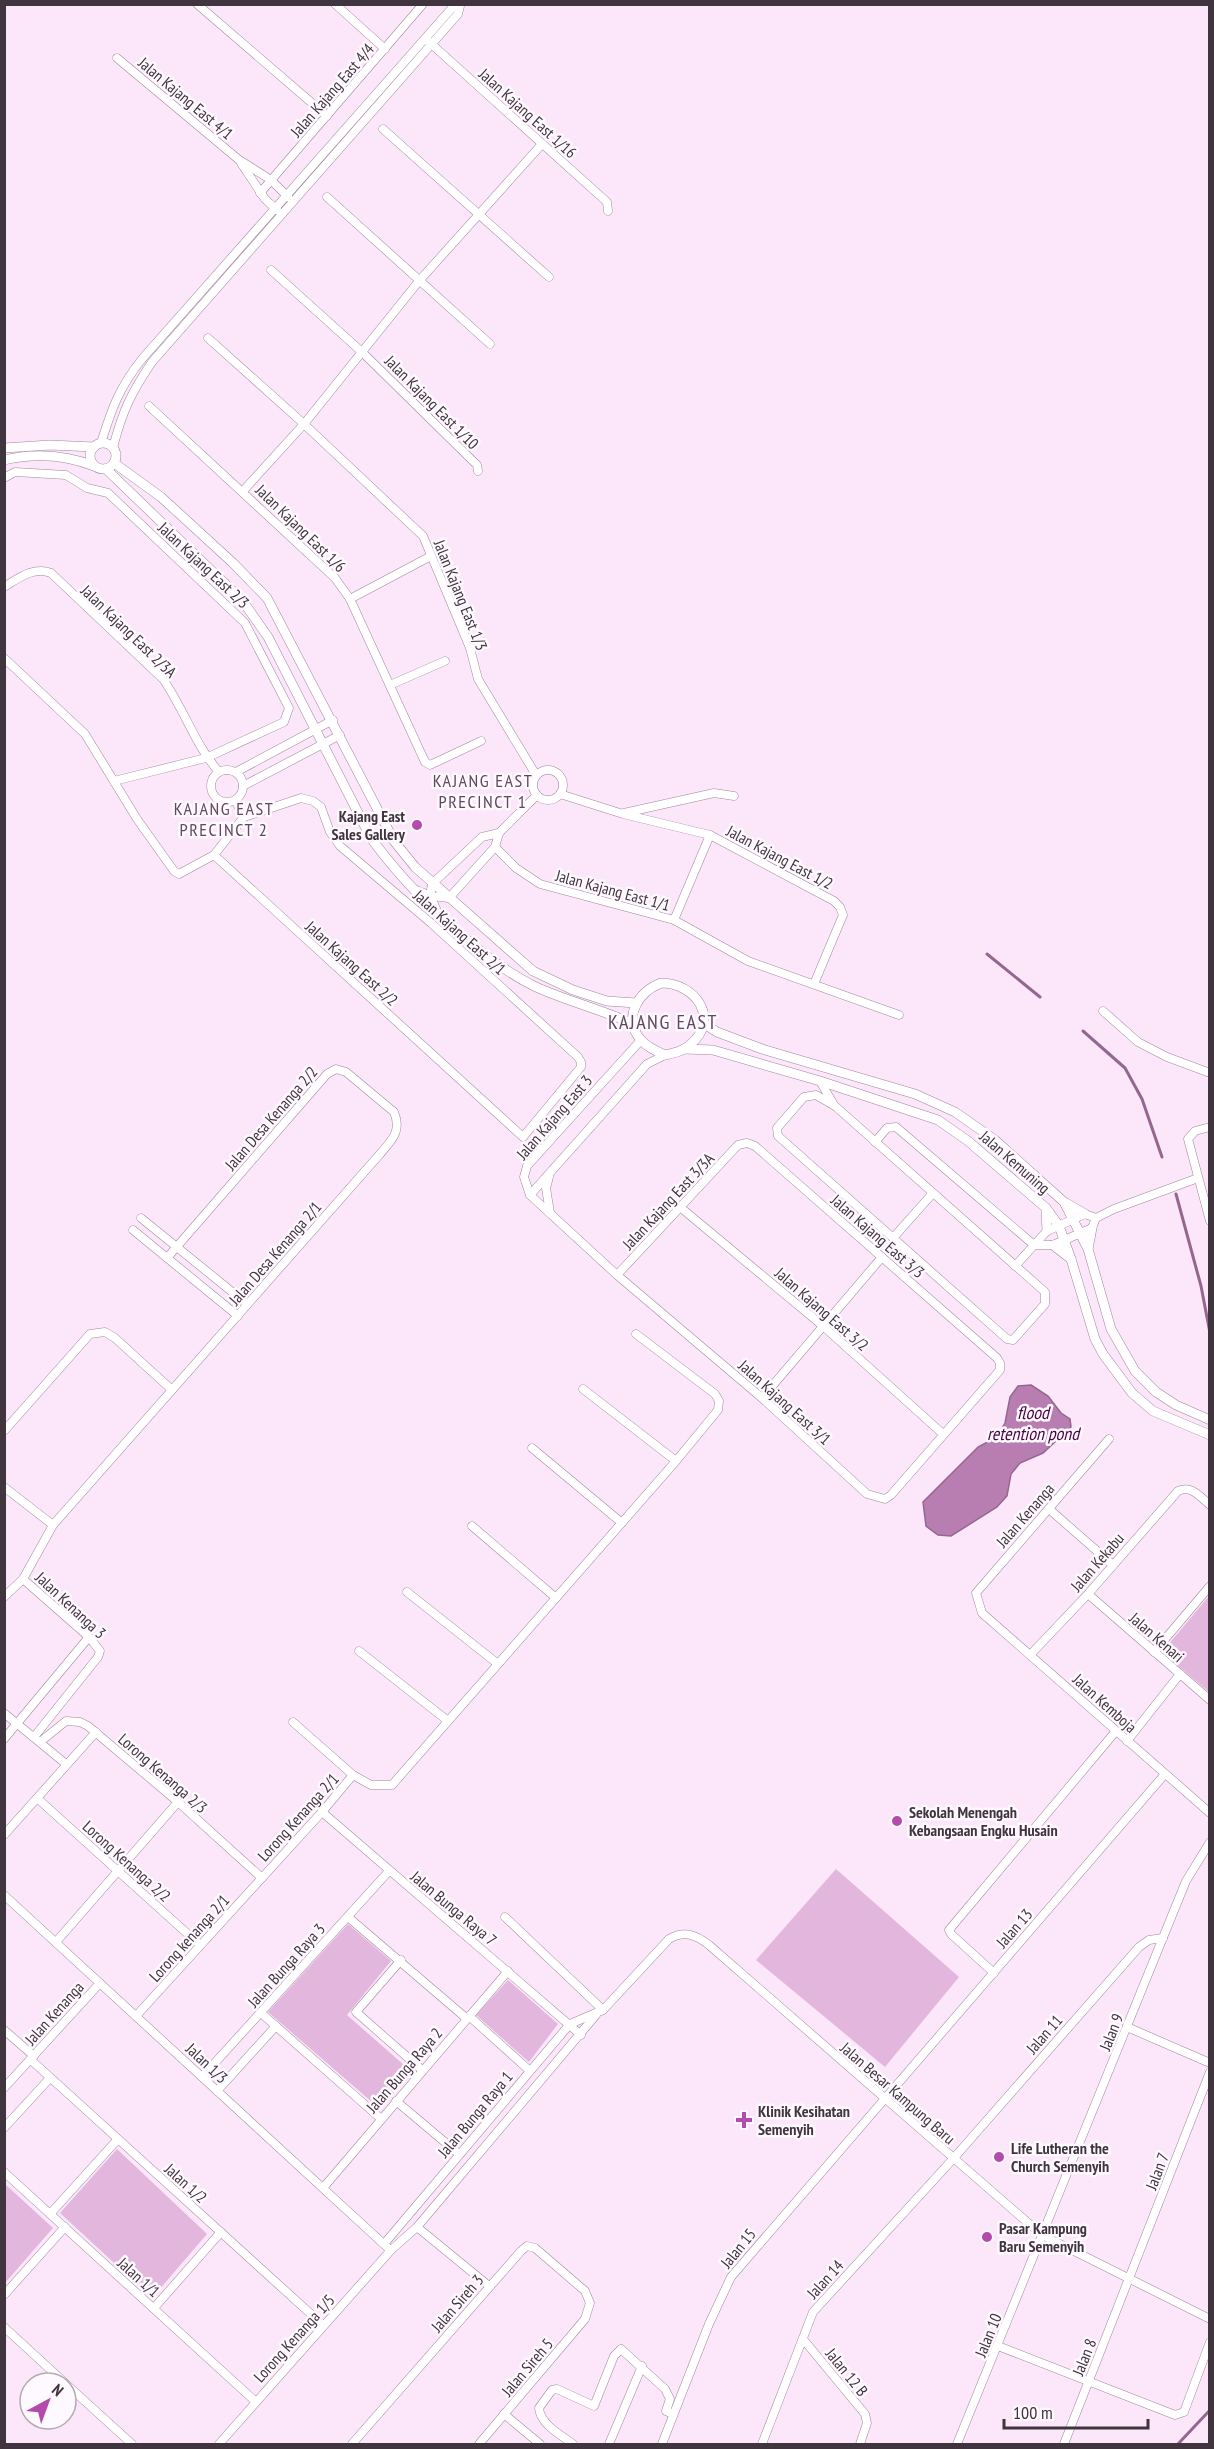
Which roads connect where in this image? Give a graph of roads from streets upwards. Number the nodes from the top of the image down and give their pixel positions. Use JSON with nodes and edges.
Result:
{"nodes":[{"id":1,"x":197,"y":4,"type":"edge"},
{"id":2,"x":335,"y":4,"type":"edge"},
{"id":3,"x":423,"y":4,"type":"edge"},
{"id":4,"x":425,"y":38,"type":"junction"},
{"id":5,"x":432,"y":45,"type":"junction"},
{"id":6,"x":385,"y":49,"type":"junction"},
{"id":7,"x":117,"y":58,"type":"dead end"},
{"id":8,"x":327,"y":116,"type":"junction"},
{"id":9,"x":383,"y":129,"type":"dead end"},
{"id":10,"x":542,"y":144,"type":"junction"},
{"id":11,"x":238,"y":159,"type":"junction"},
{"id":12,"x":271,"y":180,"type":"junction"},
{"id":13,"x":260,"y":193,"type":"junction"},
{"id":14,"x":285,"y":194,"type":"junction"},
{"id":15,"x":327,"y":197,"type":"dead end"},
{"id":16,"x":293,"y":201,"type":"junction"},
{"id":17,"x":607,"y":206,"type":"dead end"},
{"id":18,"x":274,"y":207,"type":"junction"},
{"id":19,"x":282,"y":214,"type":"junction"},
{"id":20,"x":478,"y":214,"type":"junction"},
{"id":21,"x":271,"y":270,"type":"dead end"},
{"id":22,"x":549,"y":277,"type":"dead end"},
{"id":23,"x":419,"y":281,"type":"junction"},
{"id":24,"x":208,"y":338,"type":"dead end"},
{"id":25,"x":490,"y":344,"type":"dead end"},
{"id":26,"x":363,"y":353,"type":"junction"},
{"id":27,"x":149,"y":406,"type":"dead end"},
{"id":28,"x":304,"y":423,"type":"junction"},
{"id":29,"x":97,"y":445,"type":"junction"},
{"id":30,"x":4,"y":447,"type":"edge"},
{"id":31,"x":113,"y":448,"type":"junction"},
{"id":32,"x":4,"y":460,"type":"edge"},
{"id":33,"x":114,"y":463,"type":"junction"},
{"id":34,"x":94,"y":466,"type":"junction"},
{"id":35,"x":106,"y":469,"type":"junction"},
{"id":36,"x":478,"y":471,"type":"dead end"},
{"id":37,"x":4,"y":478,"type":"edge"},
{"id":38,"x":243,"y":491,"type":"junction"},
{"id":39,"x":431,"y":556,"type":"junction"},
{"id":40,"x":4,"y":586,"type":"edge"},
{"id":41,"x":350,"y":599,"type":"junction"},
{"id":42,"x":4,"y":658,"type":"edge"},
{"id":43,"x":444,"y":661,"type":"dead end"},
{"id":44,"x":390,"y":685,"type":"junction"},
{"id":45,"x":333,"y":720,"type":"junction"},
{"id":46,"x":316,"y":729,"type":"junction"},
{"id":47,"x":340,"y":735,"type":"junction"},
{"id":48,"x":481,"y":741,"type":"dead end"},
{"id":49,"x":324,"y":744,"type":"junction"},
{"id":50,"x":206,"y":758,"type":"junction"},
{"id":51,"x":219,"y":772,"type":"junction"},
{"id":52,"x":236,"y":772,"type":"junction"},
{"id":53,"x":536,"y":775,"type":"junction"},
{"id":54,"x":114,"y":781,"type":"junction"},
{"id":55,"x":243,"y":786,"type":"junction"},
{"id":56,"x":561,"y":794,"type":"junction"},
{"id":57,"x":537,"y":795,"type":"junction"},
{"id":58,"x":734,"y":796,"type":"dead end"},
{"id":59,"x":235,"y":801,"type":"junction"},
{"id":60,"x":623,"y":814,"type":"junction"},
{"id":61,"x":244,"y":817,"type":"junction"},
{"id":62,"x":499,"y":833,"type":"junction"},
{"id":63,"x":710,"y":835,"type":"junction"},
{"id":64,"x":495,"y":847,"type":"junction"},
{"id":65,"x":214,"y":855,"type":"junction"},
{"id":66,"x":433,"y":883,"type":"junction"},
{"id":67,"x":414,"y":890,"type":"junction"},
{"id":68,"x":431,"y":896,"type":"junction"},
{"id":69,"x":449,"y":898,"type":"junction"},
{"id":70,"x":437,"y":911,"type":"junction"},
{"id":71,"x":674,"y":920,"type":"junction"},
{"id":72,"x":814,"y":984,"type":"junction"},
{"id":73,"x":636,"y":1003,"type":"junction"},
{"id":74,"x":1103,"y":1011,"type":"dead end"},
{"id":75,"x":899,"y":1015,"type":"dead end"},
{"id":76,"x":703,"y":1023,"type":"junction"},
{"id":77,"x":633,"y":1024,"type":"junction"},
{"id":78,"x":641,"y":1040,"type":"junction"},
{"id":79,"x":684,"y":1049,"type":"junction"},
{"id":80,"x":665,"y":1055,"type":"junction"},
{"id":81,"x":1209,"y":1072,"type":"edge"},
{"id":82,"x":820,"y":1081,"type":"junction"},
{"id":83,"x":834,"y":1106,"type":"junction"},
{"id":84,"x":1209,"y":1127,"type":"edge"},
{"id":85,"x":397,"y":1132,"type":"joint"},
{"id":86,"x":523,"y":1137,"type":"joint"},
{"id":87,"x":875,"y":1142,"type":"junction"},
{"id":88,"x":738,"y":1145,"type":"joint"},
{"id":89,"x":550,"y":1173,"type":"junction"},
{"id":90,"x":1198,"y":1178,"type":"junction"},
{"id":91,"x":933,"y":1193,"type":"junction"},
{"id":92,"x":530,"y":1195,"type":"junction"},
{"id":93,"x":1064,"y":1202,"type":"junction"},
{"id":94,"x":680,"y":1207,"type":"junction"},
{"id":95,"x":1046,"y":1208,"type":"junction"},
{"id":96,"x":550,"y":1213,"type":"junction"},
{"id":97,"x":1085,"y":1214,"type":"junction"},
{"id":98,"x":141,"y":1218,"type":"dead end"},
{"id":99,"x":1096,"y":1218,"type":"junction"},
{"id":100,"x":1074,"y":1219,"type":"junction"},
{"id":101,"x":1209,"y":1221,"type":"edge"},
{"id":102,"x":1059,"y":1226,"type":"junction"},
{"id":103,"x":1092,"y":1228,"type":"junction"},
{"id":104,"x":133,"y":1230,"type":"dead end"},
{"id":105,"x":1047,"y":1231,"type":"junction"},
{"id":106,"x":1081,"y":1233,"type":"junction"},
{"id":107,"x":893,"y":1238,"type":"junction"},
{"id":108,"x":1065,"y":1240,"type":"junction"},
{"id":109,"x":1034,"y":1245,"type":"junction"},
{"id":110,"x":1053,"y":1245,"type":"junction"},
{"id":111,"x":177,"y":1247,"type":"junction"},
{"id":112,"x":1088,"y":1249,"type":"junction"},
{"id":113,"x":882,"y":1257,"type":"junction"},
{"id":114,"x":167,"y":1258,"type":"junction"},
{"id":115,"x":1071,"y":1258,"type":"junction"},
{"id":116,"x":1016,"y":1266,"type":"junction"},
{"id":117,"x":617,"y":1275,"type":"junction"},
{"id":118,"x":247,"y":1304,"type":"junction"},
{"id":119,"x":238,"y":1316,"type":"junction"},
{"id":120,"x":823,"y":1326,"type":"junction"},
{"id":121,"x":636,"y":1334,"type":"dead end"},
{"id":122,"x":997,"y":1358,"type":"joint"},
{"id":123,"x":583,"y":1389,"type":"dead end"},
{"id":124,"x":172,"y":1390,"type":"junction"},
{"id":125,"x":762,"y":1398,"type":"junction"},
{"id":126,"x":1209,"y":1420,"type":"edge"},
{"id":127,"x":4,"y":1431,"type":"edge"},
{"id":128,"x":943,"y":1434,"type":"junction"},
{"id":129,"x":1209,"y":1435,"type":"edge"},
{"id":130,"x":1109,"y":1439,"type":"dead end"},
{"id":131,"x":532,"y":1448,"type":"dead end"},
{"id":132,"x":676,"y":1461,"type":"junction"},
{"id":133,"x":4,"y":1487,"type":"edge"},
{"id":134,"x":1209,"y":1505,"type":"edge"},
{"id":135,"x":1049,"y":1509,"type":"junction"},
{"id":136,"x":622,"y":1523,"type":"junction"},
{"id":137,"x":53,"y":1525,"type":"junction"},
{"id":138,"x":472,"y":1526,"type":"dead end"},
{"id":139,"x":1113,"y":1565,"type":"junction"},
{"id":140,"x":22,"y":1579,"type":"junction"},
{"id":141,"x":1209,"y":1586,"type":"edge"},
{"id":142,"x":407,"y":1592,"type":"dead end"},
{"id":143,"x":1088,"y":1594,"type":"junction"},
{"id":144,"x":5,"y":1596,"type":"edge"},
{"id":145,"x":556,"y":1598,"type":"junction"},
{"id":146,"x":982,"y":1613,"type":"joint"},
{"id":147,"x":89,"y":1637,"type":"junction"},
{"id":148,"x":360,"y":1650,"type":"dead end"},
{"id":149,"x":1154,"y":1652,"type":"junction"},
{"id":150,"x":1030,"y":1655,"type":"junction"},
{"id":151,"x":498,"y":1664,"type":"junction"},
{"id":152,"x":1180,"y":1674,"type":"junction"},
{"id":153,"x":1209,"y":1700,"type":"edge"},
{"id":154,"x":4,"y":1713,"type":"edge"},
{"id":155,"x":448,"y":1721,"type":"junction"},
{"id":156,"x":293,"y":1722,"type":"dead end"},
{"id":157,"x":17,"y":1724,"type":"junction"},
{"id":158,"x":1116,"y":1731,"type":"junction"},
{"id":159,"x":96,"y":1732,"type":"junction"},
{"id":160,"x":4,"y":1739,"type":"edge"},
{"id":161,"x":37,"y":1739,"type":"junction"},
{"id":162,"x":1127,"y":1741,"type":"junction"},
{"id":163,"x":66,"y":1764,"type":"junction"},
{"id":164,"x":1165,"y":1774,"type":"junction"},
{"id":165,"x":353,"y":1775,"type":"junction"},
{"id":166,"x":37,"y":1798,"type":"junction"},
{"id":167,"x":178,"y":1802,"type":"junction"},
{"id":168,"x":322,"y":1812,"type":"junction"},
{"id":169,"x":1209,"y":1812,"type":"edge"},
{"id":170,"x":4,"y":1834,"type":"edge"},
{"id":171,"x":1209,"y":1842,"type":"edge"},
{"id":172,"x":389,"y":1871,"type":"junction"},
{"id":173,"x":119,"y":1872,"type":"junction"},
{"id":174,"x":262,"y":1878,"type":"junction"},
{"id":175,"x":4,"y":1895,"type":"edge"},
{"id":176,"x":348,"y":1917,"type":"junction"},
{"id":177,"x":505,"y":1917,"type":"dead end"},
{"id":178,"x":1163,"y":1938,"type":"junction"},
{"id":179,"x":56,"y":1942,"type":"junction"},
{"id":180,"x":200,"y":1945,"type":"junction"},
{"id":181,"x":401,"y":1960,"type":"junction"},
{"id":182,"x":508,"y":1971,"type":"junction"},
{"id":183,"x":994,"y":1972,"type":"junction"},
{"id":184,"x":100,"y":1983,"type":"junction"},
{"id":185,"x":600,"y":2012,"type":"junction"},
{"id":186,"x":261,"y":2013,"type":"junction"},
{"id":187,"x":136,"y":2016,"type":"junction"},
{"id":188,"x":468,"y":2017,"type":"junction"},
{"id":189,"x":570,"y":2024,"type":"junction"},
{"id":190,"x":276,"y":2026,"type":"junction"},
{"id":191,"x":1127,"y":2027,"type":"junction"},
{"id":192,"x":4,"y":2030,"type":"edge"},
{"id":193,"x":581,"y":2035,"type":"junction"},
{"id":194,"x":32,"y":2058,"type":"junction"},
{"id":195,"x":1209,"y":2063,"type":"edge"},
{"id":196,"x":422,"y":2070,"type":"junction"},
{"id":197,"x":530,"y":2071,"type":"junction"},
{"id":198,"x":1209,"y":2072,"type":"edge"},
{"id":199,"x":202,"y":2077,"type":"junction"},
{"id":200,"x":50,"y":2078,"type":"junction"},
{"id":201,"x":4,"y":2088,"type":"edge"},
{"id":202,"x":217,"y":2091,"type":"junction"},
{"id":203,"x":396,"y":2100,"type":"junction"},
{"id":204,"x":885,"y":2100,"type":"junction"},
{"id":205,"x":380,"y":2118,"type":"junction"},
{"id":206,"x":4,"y":2128,"type":"edge"},
{"id":207,"x":118,"y":2139,"type":"junction"},
{"id":208,"x":459,"y":2154,"type":"junction"},
{"id":209,"x":953,"y":2159,"type":"junction"},
{"id":210,"x":4,"y":2172,"type":"edge"},
{"id":211,"x":323,"y":2188,"type":"junction"},
{"id":212,"x":50,"y":2214,"type":"junction"},
{"id":213,"x":65,"y":2227,"type":"junction"},
{"id":214,"x":417,"y":2227,"type":"junction"},
{"id":215,"x":221,"y":2232,"type":"junction"},
{"id":216,"x":1042,"y":2235,"type":"junction"},
{"id":217,"x":384,"y":2244,"type":"junction"},
{"id":218,"x":391,"y":2250,"type":"junction"},
{"id":219,"x":1130,"y":2280,"type":"junction"},
{"id":220,"x":489,"y":2286,"type":"junction"},
{"id":221,"x":4,"y":2295,"type":"edge"},
{"id":222,"x":590,"y":2303,"type":"joint"},
{"id":223,"x":154,"y":2308,"type":"junction"},
{"id":224,"x":1209,"y":2319,"type":"edge"},
{"id":225,"x":324,"y":2325,"type":"junction"},
{"id":226,"x":4,"y":2327,"type":"edge"},
{"id":227,"x":803,"y":2339,"type":"junction"},
{"id":228,"x":1209,"y":2342,"type":"edge"},
{"id":229,"x":998,"y":2346,"type":"junction"},
{"id":230,"x":642,"y":2366,"type":"junction"},
{"id":231,"x":53,"y":2371,"type":"edge"},
{"id":232,"x":1088,"y":2381,"type":"junction"},
{"id":233,"x":78,"y":2394,"type":"edge"},
{"id":234,"x":256,"y":2402,"type":"junction"},
{"id":235,"x":504,"y":2414,"type":"junction"},
{"id":236,"x":673,"y":2414,"type":"junction"},
{"id":237,"x":132,"y":2445,"type":"edge"},
{"id":238,"x":219,"y":2445,"type":"edge"},
{"id":239,"x":352,"y":2445,"type":"edge"},
{"id":240,"x":479,"y":2445,"type":"edge"},
{"id":241,"x":540,"y":2445,"type":"edge"},
{"id":242,"x":573,"y":2445,"type":"edge"},
{"id":243,"x":609,"y":2445,"type":"edge"},
{"id":244,"x":662,"y":2445,"type":"edge"},
{"id":245,"x":762,"y":2445,"type":"edge"},
{"id":246,"x":860,"y":2445,"type":"edge"},
{"id":247,"x":957,"y":2445,"type":"edge"},
{"id":248,"x":1064,"y":2445,"type":"edge"}],
"edges":[{"from":1,"to":8,"type":"street"},
{"from":2,"to":6,"type":"street"},
{"from":3,"to":6,"type":"street","name":"Jalan Kajang East 4/4"},
{"from":4,"to":5,"type":"street","name":"Jalan Kajang East 1/16"},
{"from":4,"to":5,"type":"street"},
{"from":4,"to":14,"type":"street"},
{"from":5,"to":10,"type":"street","name":"Jalan Kajang East 1/16"},
{"from":5,"to":16,"type":"street"},
{"from":6,"to":8,"type":"street","name":"Jalan Kajang East 4/4"},
{"from":7,"to":11,"type":"street","name":"Jalan Kajang East 4/1"},
{"from":8,"to":12,"type":"street","name":"Jalan Kajang East 4/4"},
{"from":9,"to":20,"type":"street"},
{"from":10,"to":17,"type":"street","name":"Jalan Kajang East 1/16"},
{"from":10,"to":20,"type":"street"},
{"from":11,"to":12,"type":"street","name":"Jalan Kajang East 4/1"},
{"from":11,"to":13,"type":"street","name":"Jalan Kajang East 4/1"},
{"from":12,"to":13,"type":"street","name":"Jalan Kajang East 4/4"},
{"from":12,"to":14,"type":"street","name":"Jalan Kajang East 4/1"},
{"from":13,"to":18,"type":"street","name":"Jalan Kajang East 4/1"},
{"from":14,"to":16,"type":"street","name":"Jalan Kajang East 4/1"},
{"from":14,"to":18,"type":"street"},
{"from":15,"to":23,"type":"street"},
{"from":16,"to":19,"type":"street"},
{"from":18,"to":19,"type":"street","name":"Jalan Kajang East 4/1"},
{"from":18,"to":29,"type":"street"},
{"from":19,"to":31,"type":"street"},
{"from":20,"to":22,"type":"street"},
{"from":20,"to":23,"type":"street"},
{"from":21,"to":26,"type":"street","name":"Jalan Kajang East 1/10"},
{"from":23,"to":25,"type":"street"},
{"from":23,"to":26,"type":"street"},
{"from":24,"to":28,"type":"street","name":"Jalan Kajang East 1/3"},
{"from":26,"to":28,"type":"street"},
{"from":26,"to":36,"type":"street","name":"Jalan Kajang East 1/10"},
{"from":27,"to":38,"type":"street","name":"Jalan Kajang East 1/6"},
{"from":28,"to":38,"type":"street"},
{"from":28,"to":39,"type":"street","name":"Jalan Kajang East 1/3"},
{"from":29,"to":30,"type":"street"},
{"from":29,"to":31,"type":"street"},
{"from":29,"to":34,"type":"street"},
{"from":31,"to":33,"type":"street"},
{"from":32,"to":34,"type":"street"},
{"from":33,"to":35,"type":"street"},
{"from":33,"to":45,"type":"street"},
{"from":34,"to":35,"type":"street"},
{"from":35,"to":46,"type":"street"},
{"from":37,"to":50,"type":"street","name":"Jalan Kajang East 2/3"},
{"from":38,"to":41,"type":"street","name":"Jalan Kajang East 1/6"},
{"from":39,"to":41,"type":"street"},
{"from":39,"to":53,"type":"street","name":"Jalan Kajang East 1/3"},
{"from":40,"to":50,"type":"street","name":"Jalan Kajang East 2/3A"},
{"from":41,"to":44,"type":"street","name":"Jalan Kajang East 1/6"},
{"from":42,"to":54,"type":"street"},
{"from":43,"to":44,"type":"street"},
{"from":44,"to":48,"type":"street","name":"Jalan Kajang East 1/6"},
{"from":45,"to":46,"type":"street"},
{"from":45,"to":47,"type":"street"},
{"from":46,"to":49,"type":"street"},
{"from":46,"to":52,"type":"street"},
{"from":47,"to":49,"type":"street"},
{"from":47,"to":66,"type":"street"},
{"from":49,"to":55,"type":"street"},
{"from":49,"to":67,"type":"street"},
{"from":50,"to":51,"type":"street"},
{"from":50,"to":54,"type":"street","name":"Jalan Kajang East 2/3"},
{"from":51,"to":52,"type":"street"},
{"from":51,"to":59,"type":"street"},
{"from":52,"to":55,"type":"street"},
{"from":53,"to":56,"type":"street"},
{"from":53,"to":57,"type":"street"},
{"from":54,"to":65,"type":"street"},
{"from":55,"to":59,"type":"street"},
{"from":56,"to":57,"type":"street"},
{"from":56,"to":60,"type":"street","name":"Jalan Kajang East 1/2"},
{"from":57,"to":62,"type":"street"},
{"from":58,"to":60,"type":"street"},
{"from":59,"to":61,"type":"street"},
{"from":60,"to":63,"type":"street","name":"Jalan Kajang East 1/2"},
{"from":61,"to":65,"type":"street"},
{"from":61,"to":86,"type":"street","name":"Jalan Kajang East 2/1"},
{"from":62,"to":64,"type":"street"},
{"from":62,"to":66,"type":"street"},
{"from":63,"to":71,"type":"street"},
{"from":63,"to":72,"type":"street","name":"Jalan Kajang East 1/2"},
{"from":64,"to":69,"type":"street"},
{"from":64,"to":71,"type":"street","name":"Jalan Kajang East 1/1"},
{"from":65,"to":86,"type":"street","name":"Jalan Kajang East 2/2"},
{"from":66,"to":68,"type":"street"},
{"from":66,"to":69,"type":"street"},
{"from":67,"to":68,"type":"street"},
{"from":67,"to":70,"type":"street"},
{"from":68,"to":69,"type":"street"},
{"from":68,"to":70,"type":"street"},
{"from":69,"to":73,"type":"street"},
{"from":70,"to":77,"type":"street"},
{"from":71,"to":72,"type":"street","name":"Jalan Kajang East 1/1"},
{"from":72,"to":75,"type":"street","name":"Jalan Kajang East 1/1"},
{"from":73,"to":76,"type":"street"},
{"from":73,"to":77,"type":"street"},
{"from":74,"to":81,"type":"street"},
{"from":76,"to":79,"type":"street"},
{"from":76,"to":93,"type":"street","name":"Jalan Kemuning"},
{"from":77,"to":78,"type":"street"},
{"from":78,"to":80,"type":"street"},
{"from":78,"to":92,"type":"street","name":"Jalan Kajang East 3"},
{"from":79,"to":80,"type":"street"},
{"from":79,"to":82,"type":"street","name":"Jalan Kemuning"},
{"from":80,"to":89,"type":"street","name":"Jalan Kajang East 3"},
{"from":82,"to":83,"type":"street"},
{"from":82,"to":95,"type":"street","name":"Jalan Kemuning"},
{"from":83,"to":87,"type":"street"},
{"from":83,"to":107,"type":"street"},
{"from":84,"to":90,"type":"street"},
{"from":85,"to":111,"type":"street","name":"Jalan Desa Kenanga 2/2"},
{"from":85,"to":118,"type":"street","name":"Jalan Desa Kenanga 2/1"},
{"from":87,"to":91,"type":"street"},
{"from":87,"to":109,"type":"street"},
{"from":88,"to":94,"type":"street","name":"Jalan Kajang East 3/3A"},
{"from":88,"to":113,"type":"street","name":"Jalan Kajang East 3/3"},
{"from":89,"to":92,"type":"street","name":"Jalan Kajang East 3"},
{"from":89,"to":96,"type":"street","name":"Jalan Kajang East 3"},
{"from":90,"to":99,"type":"street"},
{"from":90,"to":101,"type":"street"},
{"from":91,"to":107,"type":"street"},
{"from":91,"to":116,"type":"street"},
{"from":92,"to":96,"type":"street","name":"Jalan Kajang East 3/1"},
{"from":93,"to":97,"type":"street"},
{"from":93,"to":100,"type":"street","name":"Jalan Kemuning"},
{"from":94,"to":117,"type":"street","name":"Jalan Kajang East 3/3A"},
{"from":94,"to":120,"type":"street","name":"Jalan Kajang East 3/2"},
{"from":95,"to":102,"type":"street","name":"Jalan Kemuning"},
{"from":95,"to":105,"type":"street"},
{"from":96,"to":117,"type":"street","name":"Jalan Kajang East 3/1"},
{"from":97,"to":99,"type":"street"},
{"from":97,"to":100,"type":"street"},
{"from":98,"to":111,"type":"street"},
{"from":99,"to":103,"type":"street"},
{"from":100,"to":102,"type":"street"},
{"from":100,"to":106,"type":"street","name":"Jalan Kemuning"},
{"from":102,"to":105,"type":"street"},
{"from":102,"to":108,"type":"street","name":"Jalan Kemuning"},
{"from":103,"to":106,"type":"street"},
{"from":103,"to":112,"type":"street"},
{"from":104,"to":114,"type":"street"},
{"from":105,"to":109,"type":"street"},
{"from":106,"to":108,"type":"street"},
{"from":106,"to":112,"type":"street","name":"Jalan Kemuning"},
{"from":107,"to":116,"type":"street"},
{"from":108,"to":110,"type":"street"},
{"from":108,"to":115,"type":"street","name":"Jalan Kemuning"},
{"from":109,"to":110,"type":"street"},
{"from":109,"to":116,"type":"street"},
{"from":110,"to":115,"type":"street"},
{"from":111,"to":114,"type":"street","name":"Jalan Desa Kenanga 2/2"},
{"from":111,"to":118,"type":"street"},
{"from":112,"to":126,"type":"street","name":"Jalan Kemuning"},
{"from":113,"to":120,"type":"street"},
{"from":113,"to":122,"type":"street","name":"Jalan Kajang East 3/3"},
{"from":114,"to":119,"type":"street"},
{"from":115,"to":129,"type":"street","name":"Jalan Kemuning"},
{"from":117,"to":125,"type":"street","name":"Jalan Kajang East 3/1"},
{"from":118,"to":119,"type":"street","name":"Jalan Desa Kenanga 2/1"},
{"from":119,"to":124,"type":"street","name":"Jalan Desa Kenanga 2/1"},
{"from":120,"to":125,"type":"street"},
{"from":120,"to":128,"type":"street","name":"Jalan Kajang East 3/2"},
{"from":121,"to":132,"type":"street"},
{"from":122,"to":128,"type":"street","name":"Jalan Kajang East 3/1"},
{"from":123,"to":132,"type":"street"},
{"from":124,"to":127,"type":"street"},
{"from":124,"to":137,"type":"street","name":"Jalan Desa Kenanga 2/1"},
{"from":125,"to":128,"type":"street","name":"Jalan Kajang East 3/1"},
{"from":130,"to":135,"type":"street","name":"Jalan Kenanga"},
{"from":131,"to":136,"type":"street"},
{"from":132,"to":136,"type":"street"},
{"from":133,"to":137,"type":"street"},
{"from":134,"to":139,"type":"street","name":"Jalan Kekabu"},
{"from":135,"to":139,"type":"street"},
{"from":135,"to":146,"type":"street","name":"Jalan Kenanga"},
{"from":136,"to":145,"type":"street"},
{"from":137,"to":140,"type":"street","name":"Jalan Desa Kenanga 2/1"},
{"from":138,"to":145,"type":"street"},
{"from":139,"to":143,"type":"street","name":"Jalan Kekabu"},
{"from":140,"to":144,"type":"street","name":"Jalan Desa Kenanga 2/1"},
{"from":140,"to":147,"type":"street","name":"Jalan Kenanga 3"},
{"from":141,"to":149,"type":"street"},
{"from":142,"to":151,"type":"street"},
{"from":143,"to":149,"type":"street","name":"Jalan Kenari"},
{"from":143,"to":150,"type":"street","name":"Jalan Kekabu"},
{"from":145,"to":151,"type":"street"},
{"from":146,"to":150,"type":"street","name":"Jalan Kemboja"},
{"from":147,"to":157,"type":"street"},
{"from":147,"to":161,"type":"street","name":"Jalan Kenanga 3"},
{"from":148,"to":155,"type":"street"},
{"from":149,"to":152,"type":"street","name":"Jalan Kenari"},
{"from":150,"to":158,"type":"street","name":"Jalan Kemboja"},
{"from":151,"to":155,"type":"street"},
{"from":152,"to":153,"type":"street","name":"Jalan Kenari"},
{"from":152,"to":162,"type":"street"},
{"from":154,"to":157,"type":"street"},
{"from":155,"to":165,"type":"street"},
{"from":156,"to":165,"type":"street"},
{"from":157,"to":160,"type":"street"},
{"from":157,"to":161,"type":"street"},
{"from":158,"to":162,"type":"street","name":"Jalan Kemboja"},
{"from":158,"to":183,"type":"street"},
{"from":159,"to":161,"type":"street","name":"Lorong Kenanga 2/3"},
{"from":159,"to":163,"type":"street"},
{"from":159,"to":167,"type":"street","name":"Lorong Kenanga 2/3"},
{"from":161,"to":163,"type":"street"},
{"from":162,"to":164,"type":"street","name":"Jalan Kemboja"},
{"from":163,"to":166,"type":"street"},
{"from":164,"to":169,"type":"street","name":"Jalan Kemboja"},
{"from":164,"to":183,"type":"street","name":"Jalan 13"},
{"from":165,"to":168,"type":"street","name":"Lorong Kenanga 2/1"},
{"from":166,"to":170,"type":"street"},
{"from":166,"to":173,"type":"street","name":"Lorong Kenanga 2/2"},
{"from":167,"to":173,"type":"street"},
{"from":167,"to":174,"type":"street","name":"Lorong Kenanga 2/3"},
{"from":168,"to":172,"type":"street","name":"Jalan Bunga Raya 7"},
{"from":168,"to":174,"type":"street","name":"Lorong Kenanga 2/1"},
{"from":171,"to":178,"type":"street","name":"Jalan 9"},
{"from":172,"to":176,"type":"street","name":"Jalan Bunga Raya 3"},
{"from":172,"to":182,"type":"street","name":"Jalan Bunga Raya 7"},
{"from":173,"to":179,"type":"street"},
{"from":173,"to":180,"type":"street","name":"Lorong Kenanga 2/2"},
{"from":174,"to":180,"type":"street","name":"Lorong kenanga 2/1"},
{"from":175,"to":179,"type":"street","name":"Jalan 1/3"},
{"from":176,"to":181,"type":"street"},
{"from":176,"to":186,"type":"street","name":"Jalan Bunga Raya 3"},
{"from":177,"to":185,"type":"street"},
{"from":178,"to":191,"type":"street","name":"Jalan 9"},
{"from":178,"to":209,"type":"street","name":"Jalan 11"},
{"from":179,"to":184,"type":"street","name":"Jalan 1/3"},
{"from":180,"to":187,"type":"street","name":"Lorong kenanga 2/1"},
{"from":181,"to":188,"type":"street"},
{"from":181,"to":196,"type":"street"},
{"from":182,"to":188,"type":"street","name":"Jalan Bunga Raya 2"},
{"from":182,"to":189,"type":"street","name":"Jalan Bunga Raya 7"},
{"from":183,"to":204,"type":"street","name":"Jalan 13"},
{"from":184,"to":187,"type":"street","name":"Jalan 1/3"},
{"from":184,"to":194,"type":"street","name":"Jalan Kenanga"},
{"from":185,"to":189,"type":"street","name":"Jalan Bunga Raya 1"},
{"from":185,"to":193,"type":"street","name":"Jalan Besar Kampung Baru"},
{"from":185,"to":204,"type":"street","name":"Jalan Besar Kampung Baru"},
{"from":186,"to":190,"type":"street"},
{"from":186,"to":199,"type":"street","name":"Jalan Bunga Raya 3"},
{"from":187,"to":199,"type":"street","name":"Jalan 1/3"},
{"from":188,"to":196,"type":"street","name":"Jalan Bunga Raya 2"},
{"from":188,"to":197,"type":"street"},
{"from":189,"to":193,"type":"street","name":"Jalan Bunga Raya 7"},
{"from":189,"to":197,"type":"street","name":"Jalan Bunga Raya 1"},
{"from":190,"to":202,"type":"street"},
{"from":190,"to":205,"type":"street"},
{"from":191,"to":195,"type":"street"},
{"from":191,"to":216,"type":"street","name":"Jalan 9"},
{"from":192,"to":194,"type":"street","name":"Jalan 1/2"},
{"from":193,"to":214,"type":"street","name":"Jalan Besar Kampung Baru"},
{"from":194,"to":200,"type":"street","name":"Jalan 1/2"},
{"from":194,"to":201,"type":"street","name":"Jalan Kenanga"},
{"from":196,"to":203,"type":"street","name":"Jalan Bunga Raya 2"},
{"from":197,"to":208,"type":"street","name":"Jalan Bunga Raya 1"},
{"from":198,"to":219,"type":"street","name":"Jalan 7"},
{"from":199,"to":202,"type":"street","name":"Jalan 1/3"},
{"from":200,"to":206,"type":"street"},
{"from":200,"to":207,"type":"street","name":"Jalan 1/2"},
{"from":202,"to":211,"type":"street","name":"Jalan 1/3"},
{"from":203,"to":205,"type":"street","name":"Jalan Bunga Raya 2"},
{"from":203,"to":208,"type":"street"},
{"from":204,"to":209,"type":"street","name":"Jalan Besar Kampung Baru"},
{"from":204,"to":236,"type":"street","name":"Jalan 15"},
{"from":205,"to":211,"type":"street","name":"Jalan Bunga Raya 2"},
{"from":207,"to":212,"type":"street"},
{"from":207,"to":215,"type":"street","name":"Jalan 1/2"},
{"from":208,"to":217,"type":"street","name":"Jalan Bunga Raya 1"},
{"from":209,"to":216,"type":"street","name":"Jalan Besar Kampung Baru"},
{"from":209,"to":227,"type":"street","name":"Jalan 14"},
{"from":210,"to":212,"type":"street","name":"Jalan 1/1"},
{"from":211,"to":217,"type":"street","name":"Jalan 1/3"},
{"from":212,"to":213,"type":"street","name":"Jalan 1/1"},
{"from":213,"to":221,"type":"street"},
{"from":213,"to":223,"type":"street","name":"Jalan 1/1"},
{"from":214,"to":218,"type":"street","name":"Lorong Kenanga 1/5"},
{"from":214,"to":220,"type":"street"},
{"from":215,"to":223,"type":"street"},
{"from":215,"to":225,"type":"street","name":"Jalan 1/2"},
{"from":216,"to":219,"type":"street","name":"Jalan Besar Kampung Baru"},
{"from":216,"to":229,"type":"street","name":"Jalan 10"},
{"from":217,"to":218,"type":"street","name":"Jalan 1/3"},
{"from":218,"to":225,"type":"street","name":"Lorong Kenanga 1/5"},
{"from":219,"to":224,"type":"street","name":"Jalan Besar Kampung Baru"},
{"from":219,"to":232,"type":"street","name":"Jalan 8"},
{"from":220,"to":222,"type":"street","name":"Jalan Sireh 3"},
{"from":220,"to":239,"type":"street","name":"Jalan Sireh 3"},
{"from":222,"to":235,"type":"street","name":"Jalan Sireh 5"},
{"from":223,"to":234,"type":"street","name":"Jalan 1/1"},
{"from":225,"to":234,"type":"street","name":"Lorong Kenanga 1/5"},
{"from":226,"to":231,"type":"street"},
{"from":227,"to":245,"type":"street","name":"Jalan 14"},
{"from":227,"to":246,"type":"street","name":"Jalan 12 B"},
{"from":228,"to":232,"type":"street"},
{"from":229,"to":232,"type":"street"},
{"from":229,"to":247,"type":"street","name":"Jalan 10"},
{"from":230,"to":236,"type":"street"},
{"from":230,"to":242,"type":"street"},
{"from":230,"to":243,"type":"street"},
{"from":232,"to":248,"type":"street","name":"Jalan 8"},
{"from":233,"to":237,"type":"street"},
{"from":234,"to":238,"type":"street","name":"Lorong Kenanga 1/5"},
{"from":235,"to":240,"type":"street","name":"Jalan Sireh 5"},
{"from":235,"to":241,"type":"street"},
{"from":236,"to":244,"type":"street","name":"Jalan 15"}]}
